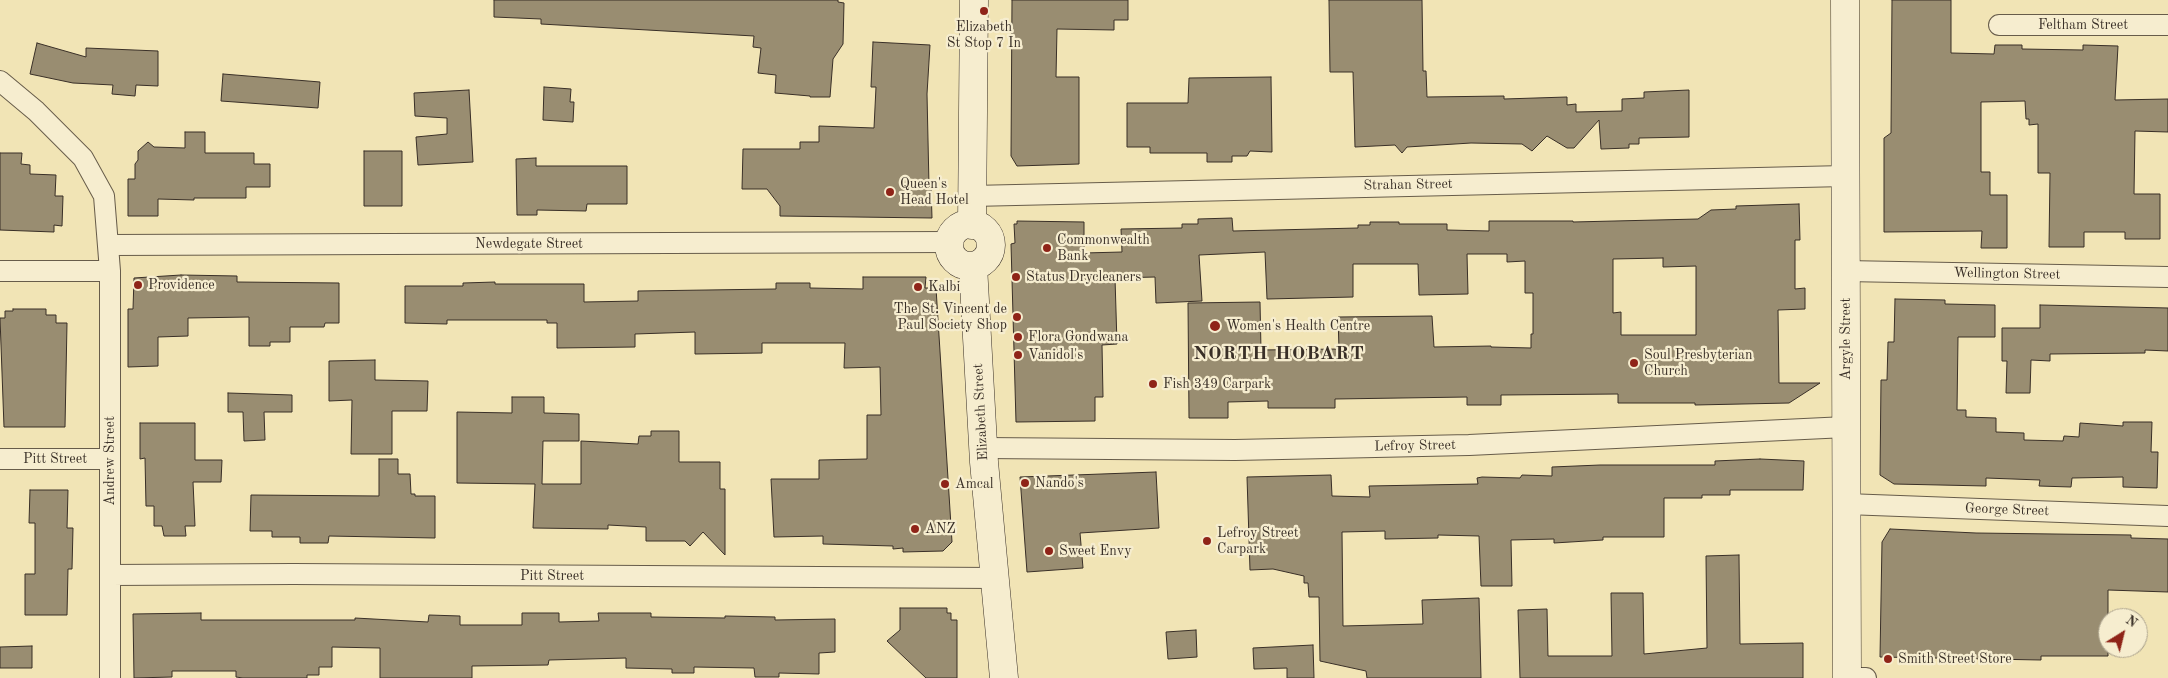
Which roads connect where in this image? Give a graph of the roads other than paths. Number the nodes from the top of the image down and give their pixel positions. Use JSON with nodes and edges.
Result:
{"nodes":[{"id":1,"x":974,"y":0,"type":"edge"},
{"id":2,"x":1846,"y":0,"type":"edge"},
{"id":3,"x":1999,"y":25,"type":"dead end"},
{"id":4,"x":2168,"y":25,"type":"edge"},
{"id":5,"x":0,"y":81,"type":"edge"},
{"id":6,"x":1845,"y":176,"type":"junction"},
{"id":7,"x":972,"y":196,"type":"junction"},
{"id":8,"x":972,"y":225,"type":"junction"},
{"id":9,"x":949,"y":242,"type":"junction"},
{"id":10,"x":109,"y":245,"type":"junction"},
{"id":11,"x":973,"y":266,"type":"junction"},
{"id":12,"x":0,"y":271,"type":"edge"},
{"id":13,"x":110,"y":271,"type":"junction"},
{"id":14,"x":1845,"y":271,"type":"junction"},
{"id":15,"x":2168,"y":277,"type":"edge"},
{"id":16,"x":1846,"y":427,"type":"junction"},
{"id":17,"x":983,"y":448,"type":"junction"},
{"id":18,"x":0,"y":459,"type":"edge"},
{"id":19,"x":110,"y":459,"type":"junction"},
{"id":20,"x":1846,"y":504,"type":"junction"},
{"id":21,"x":2168,"y":516,"type":"edge"},
{"id":22,"x":110,"y":575,"type":"junction"},
{"id":23,"x":995,"y":578,"type":"junction"},
{"id":24,"x":110,"y":678,"type":"edge"},
{"id":25,"x":1004,"y":678,"type":"edge"},
{"id":26,"x":1847,"y":678,"type":"edge"},
{"id":27,"x":1866,"y":678,"type":"edge"}],
"edges":[{"from":1,"to":7,"type":"main road"},
{"from":2,"to":6,"type":"main road","name":"Argyle Street"},
{"from":3,"to":4,"type":"street","name":"Feltham Street"},
{"from":5,"to":10,"type":"street","name":"Andrew Street"},
{"from":6,"to":7,"type":"street","name":"Strahan Street"},
{"from":6,"to":14,"type":"main road","name":"Argyle Street"},
{"from":7,"to":8,"type":"main road"},
{"from":8,"to":9,"type":"main road"},
{"from":8,"to":11,"type":"main road"},
{"from":9,"to":10,"type":"street","name":"Newdegate Street"},
{"from":9,"to":11,"type":"main road"},
{"from":10,"to":13,"type":"street","name":"Andrew Street"},
{"from":11,"to":17,"type":"main road","name":"Elizabeth Street"},
{"from":12,"to":13,"type":"street"},
{"from":13,"to":19,"type":"street","name":"Andrew Street"},
{"from":14,"to":15,"type":"street","name":"Wellington Street"},
{"from":14,"to":16,"type":"main road","name":"Argyle Street"},
{"from":16,"to":17,"type":"street","name":"Lefroy Street"},
{"from":16,"to":20,"type":"main road","name":"Argyle Street"},
{"from":17,"to":23,"type":"main road","name":"Elizabeth Street"},
{"from":18,"to":19,"type":"street","name":"Pitt Street"},
{"from":19,"to":22,"type":"street","name":"Andrew Street"},
{"from":20,"to":21,"type":"street","name":"George Street"},
{"from":20,"to":26,"type":"main road","name":"Argyle Street"},
{"from":22,"to":23,"type":"street","name":"Pitt Street"},
{"from":22,"to":24,"type":"street","name":"Andrew Street"},
{"from":23,"to":25,"type":"main road","name":"Elizabeth Street"},
{"from":26,"to":27,"type":"street"}]}
